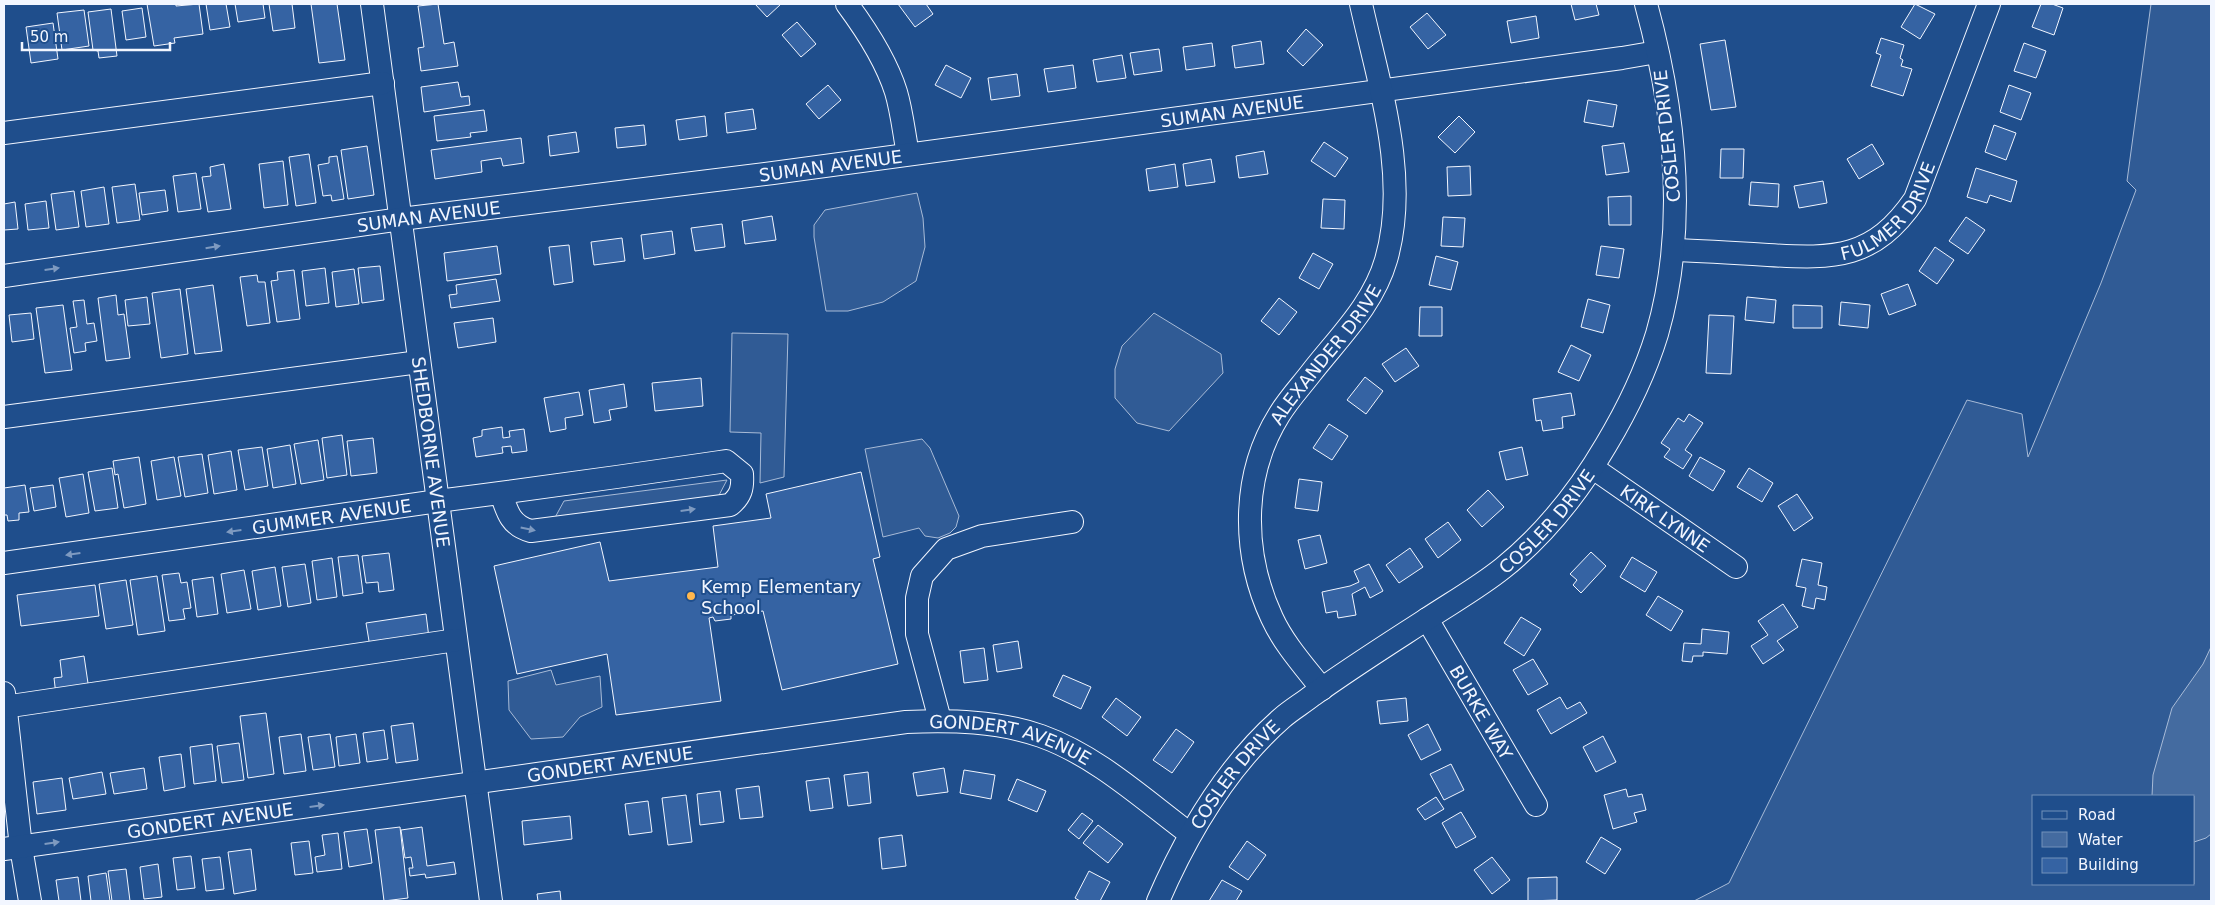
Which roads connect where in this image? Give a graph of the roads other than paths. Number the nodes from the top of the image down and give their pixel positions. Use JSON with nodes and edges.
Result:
{"nodes":[{"id":1,"x":372,"y":4,"type":"edge"},
{"id":2,"x":847,"y":4,"type":"edge"},
{"id":3,"x":1361,"y":4,"type":"edge"},
{"id":4,"x":1646,"y":4,"type":"edge"},
{"id":5,"x":1989,"y":4,"type":"edge"},
{"id":6,"x":1657,"y":52,"type":"junction"},
{"id":7,"x":383,"y":82,"type":"junction"},
{"id":8,"x":1381,"y":90,"type":"junction"},
{"id":9,"x":4,"y":133,"type":"edge"},
{"id":10,"x":908,"y":154,"type":"junction"},
{"id":11,"x":401,"y":220,"type":"junction"},
{"id":12,"x":1673,"y":250,"type":"junction"},
{"id":13,"x":4,"y":276,"type":"edge"},
{"id":14,"x":419,"y":362,"type":"junction"},
{"id":15,"x":4,"y":418,"type":"edge"},
{"id":16,"x":1593,"y":468,"type":"junction"},
{"id":17,"x":501,"y":493,"type":"junction"},
{"id":18,"x":438,"y":501,"type":"junction"},
{"id":19,"x":1072,"y":522,"type":"dead end"},
{"id":20,"x":4,"y":563,"type":"edge"},
{"id":21,"x":1736,"y":568,"type":"dead end"},
{"id":22,"x":1427,"y":619,"type":"junction"},
{"id":23,"x":456,"y":640,"type":"junction"},
{"id":24,"x":1322,"y":689,"type":"junction"},
{"id":25,"x":4,"y":702,"type":"edge"},
{"id":26,"x":940,"y":720,"type":"junction"},
{"id":27,"x":476,"y":783,"type":"junction"},
{"id":28,"x":1536,"y":805,"type":"dead end"},
{"id":29,"x":1190,"y":834,"type":"junction"},
{"id":30,"x":12,"y":848,"type":"edge"},
{"id":31,"x":30,"y":901,"type":"edge"},
{"id":32,"x":491,"y":901,"type":"edge"},
{"id":33,"x":1158,"y":901,"type":"edge"}],
"edges":[{"from":1,"to":7,"type":"street","name":"SHEDBORNE AVENUE"},
{"from":2,"to":10,"type":"street"},
{"from":3,"to":8,"type":"street","name":"ALEXANDER DRIVE"},
{"from":4,"to":6,"type":"street","name":"COSLER DRIVE"},
{"from":5,"to":12,"type":"street","name":"FULMER DRIVE"},
{"from":6,"to":8,"type":"street","name":"SUMAN AVENUE"},
{"from":6,"to":12,"type":"street","name":"COSLER DRIVE"},
{"from":7,"to":9,"type":"street"},
{"from":7,"to":11,"type":"street","name":"SHEDBORNE AVENUE"},
{"from":8,"to":10,"type":"street","name":"SUMAN AVENUE"},
{"from":8,"to":24,"type":"street","name":"ALEXANDER DRIVE"},
{"from":10,"to":11,"type":"street","name":"SUMAN AVENUE"},
{"from":13,"to":11,"type":"street","name":"SUMAN AVENUE","one_way":true},
{"from":11,"to":14,"type":"street","name":"SHEDBORNE AVENUE"},
{"from":12,"to":16,"type":"street","name":"COSLER DRIVE"},
{"from":14,"to":15,"type":"street"},
{"from":14,"to":18,"type":"street","name":"SHEDBORNE AVENUE"},
{"from":16,"to":21,"type":"street","name":"KIRK LYNNE"},
{"from":16,"to":22,"type":"street","name":"COSLER DRIVE"},
{"from":17,"to":17,"type":"street","name":"GUMMER AVENUE","one_way":true},
{"from":17,"to":18,"type":"street","name":"GUMMER AVENUE"},
{"from":18,"to":20,"type":"street","name":"GUMMER AVENUE","one_way":true},
{"from":18,"to":23,"type":"street","name":"SHEDBORNE AVENUE"},
{"from":19,"to":26,"type":"street"},
{"from":22,"to":24,"type":"street","name":"COSLER DRIVE"},
{"from":22,"to":28,"type":"street","name":"BURKE WAY"},
{"from":23,"to":25,"type":"street"},
{"from":23,"to":27,"type":"street","name":"SHEDBORNE AVENUE"},
{"from":24,"to":29,"type":"street","name":"COSLER DRIVE"},
{"from":25,"to":30,"type":"street"},
{"from":26,"to":27,"type":"street","name":"GONDERT AVENUE"},
{"from":26,"to":29,"type":"street","name":"GONDERT AVENUE"},
{"from":30,"to":27,"type":"street","name":"GONDERT AVENUE","one_way":true},
{"from":27,"to":32,"type":"street","name":"SHEDBORNE AVENUE"},
{"from":29,"to":33,"type":"street","name":"COSLER DRIVE"},
{"from":30,"to":31,"type":"street"}]}
